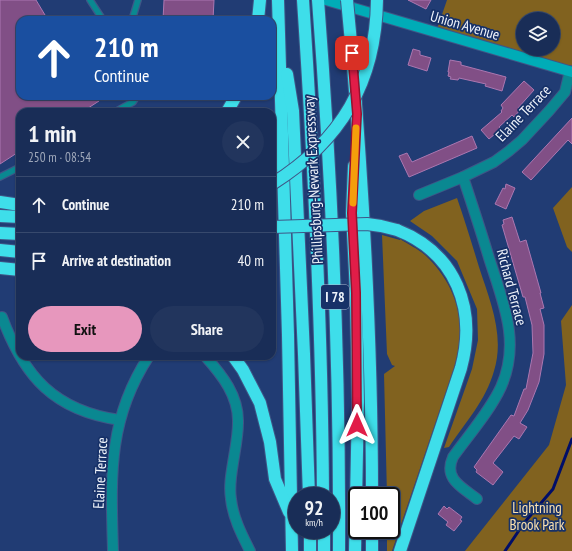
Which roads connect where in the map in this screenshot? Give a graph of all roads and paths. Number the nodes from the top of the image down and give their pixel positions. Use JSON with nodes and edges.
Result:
{"nodes":[{"id":1,"x":90,"y":0,"type":"edge"},
{"id":2,"x":138,"y":0,"type":"edge"},
{"id":3,"x":260,"y":0,"type":"edge"},
{"id":4,"x":278,"y":0,"type":"edge"},
{"id":5,"x":303,"y":0,"type":"edge"},
{"id":6,"x":318,"y":0,"type":"edge"},
{"id":7,"x":326,"y":0,"type":"edge"},
{"id":8,"x":347,"y":0,"type":"edge"},
{"id":9,"x":377,"y":0,"type":"edge"},
{"id":10,"x":100,"y":16,"type":"edge"},
{"id":11,"x":133,"y":16,"type":"edge"},
{"id":12,"x":258,"y":16,"type":"edge"},
{"id":13,"x":279,"y":31,"type":"junction"},
{"id":14,"x":571,"y":72,"type":"edge"},
{"id":15,"x":134,"y":100,"type":"edge"},
{"id":16,"x":122,"y":108,"type":"edge"},
{"id":17,"x":357,"y":114,"type":"junction"},
{"id":18,"x":16,"y":169,"type":"edge"},
{"id":19,"x":0,"y":177,"type":"edge"},
{"id":20,"x":463,"y":178,"type":"junction"},
{"id":21,"x":276,"y":181,"type":"edge"},
{"id":22,"x":419,"y":195,"type":"dead end"},
{"id":23,"x":0,"y":202,"type":"edge"},
{"id":24,"x":16,"y":204,"type":"edge"},
{"id":25,"x":0,"y":216,"type":"edge"},
{"id":26,"x":16,"y":217,"type":"edge"},
{"id":27,"x":276,"y":227,"type":"edge"},
{"id":28,"x":0,"y":233,"type":"edge"},
{"id":29,"x":16,"y":234,"type":"edge"},
{"id":30,"x":0,"y":250,"type":"edge"},
{"id":31,"x":16,"y":252,"type":"edge"},
{"id":32,"x":0,"y":268,"type":"edge"},
{"id":33,"x":16,"y":270,"type":"edge"},
{"id":34,"x":2,"y":317,"type":"dead end"},
{"id":35,"x":16,"y":350,"type":"edge"},
{"id":36,"x":22,"y":360,"type":"edge"},
{"id":37,"x":147,"y":360,"type":"edge"},
{"id":38,"x":209,"y":360,"type":"edge"},
{"id":39,"x":236,"y":360,"type":"edge"},
{"id":40,"x":120,"y":420,"type":"junction"},
{"id":41,"x":290,"y":487,"type":"edge"},
{"id":42,"x":309,"y":487,"type":"edge"},
{"id":43,"x":323,"y":487,"type":"edge"},
{"id":44,"x":372,"y":487,"type":"edge"},
{"id":45,"x":477,"y":499,"type":"dead end"},
{"id":46,"x":288,"y":512,"type":"edge"},
{"id":47,"x":292,"y":539,"type":"edge"},
{"id":48,"x":310,"y":539,"type":"edge"},
{"id":49,"x":324,"y":539,"type":"edge"},
{"id":50,"x":372,"y":539,"type":"edge"},
{"id":51,"x":113,"y":551,"type":"edge"},
{"id":52,"x":250,"y":551,"type":"edge"},
{"id":53,"x":292,"y":551,"type":"edge"},
{"id":54,"x":310,"y":551,"type":"edge"},
{"id":55,"x":324,"y":551,"type":"edge"},
{"id":56,"x":339,"y":551,"type":"edge"},
{"id":57,"x":355,"y":551,"type":"edge"},
{"id":58,"x":372,"y":551,"type":"edge"},
{"id":59,"x":400,"y":551,"type":"edge"}],
"edges":[{"from":1,"to":10,"type":"lane"},
{"from":2,"to":11,"type":"lane"},
{"from":3,"to":12,"type":"highway"},
{"from":4,"to":13,"type":"highway","name":"Phillipsburg-Newark Expressway"},
{"from":5,"to":43,"type":"highway","name":"Phillipsburg-Newark Expressway","number":"I 78"},
{"from":6,"to":56,"type":"highway","name":"Phillipsburg-Newark Expressway","number":"I 78"},
{"from":7,"to":14,"type":"street","name":"Union Avenue"},
{"from":8,"to":17,"type":"highway","number":"I 78","bridge":true},
{"from":9,"to":21,"type":"highway","bridge":true},
{"from":13,"to":41,"type":"highway","name":"Phillipsburg-Newark Expressway"},
{"from":13,"to":42,"type":"highway"},
{"from":14,"to":20,"type":"street","name":"Elaine Terrace"},
{"from":15,"to":16,"type":"lane"},
{"from":17,"to":44,"type":"highway","number":"I 78"},
{"from":17,"to":57,"type":"highway"},
{"from":18,"to":19,"type":"lane"},
{"from":20,"to":22,"type":"street","name":"Elaine Terrace"},
{"from":20,"to":45,"type":"street","name":"Richard Terrace"},
{"from":23,"to":24,"type":"highway"},
{"from":25,"to":26,"type":"highway"},
{"from":27,"to":59,"type":"highway","bridge":true},
{"from":28,"to":29,"type":"highway"},
{"from":30,"to":31,"type":"highway"},
{"from":32,"to":33,"type":"highway"},
{"from":34,"to":35,"type":"street"},
{"from":36,"to":40,"type":"street"},
{"from":37,"to":40,"type":"street","name":"Elaine Terrace"},
{"from":38,"to":52,"type":"street"},
{"from":39,"to":46,"type":"highway"},
{"from":40,"to":51,"type":"street","name":"Elaine Terrace"},
{"from":47,"to":53,"type":"highway","name":"Phillipsburg-Newark Expressway"},
{"from":48,"to":54,"type":"highway"},
{"from":49,"to":55,"type":"highway"},
{"from":50,"to":58,"type":"highway"}]}
